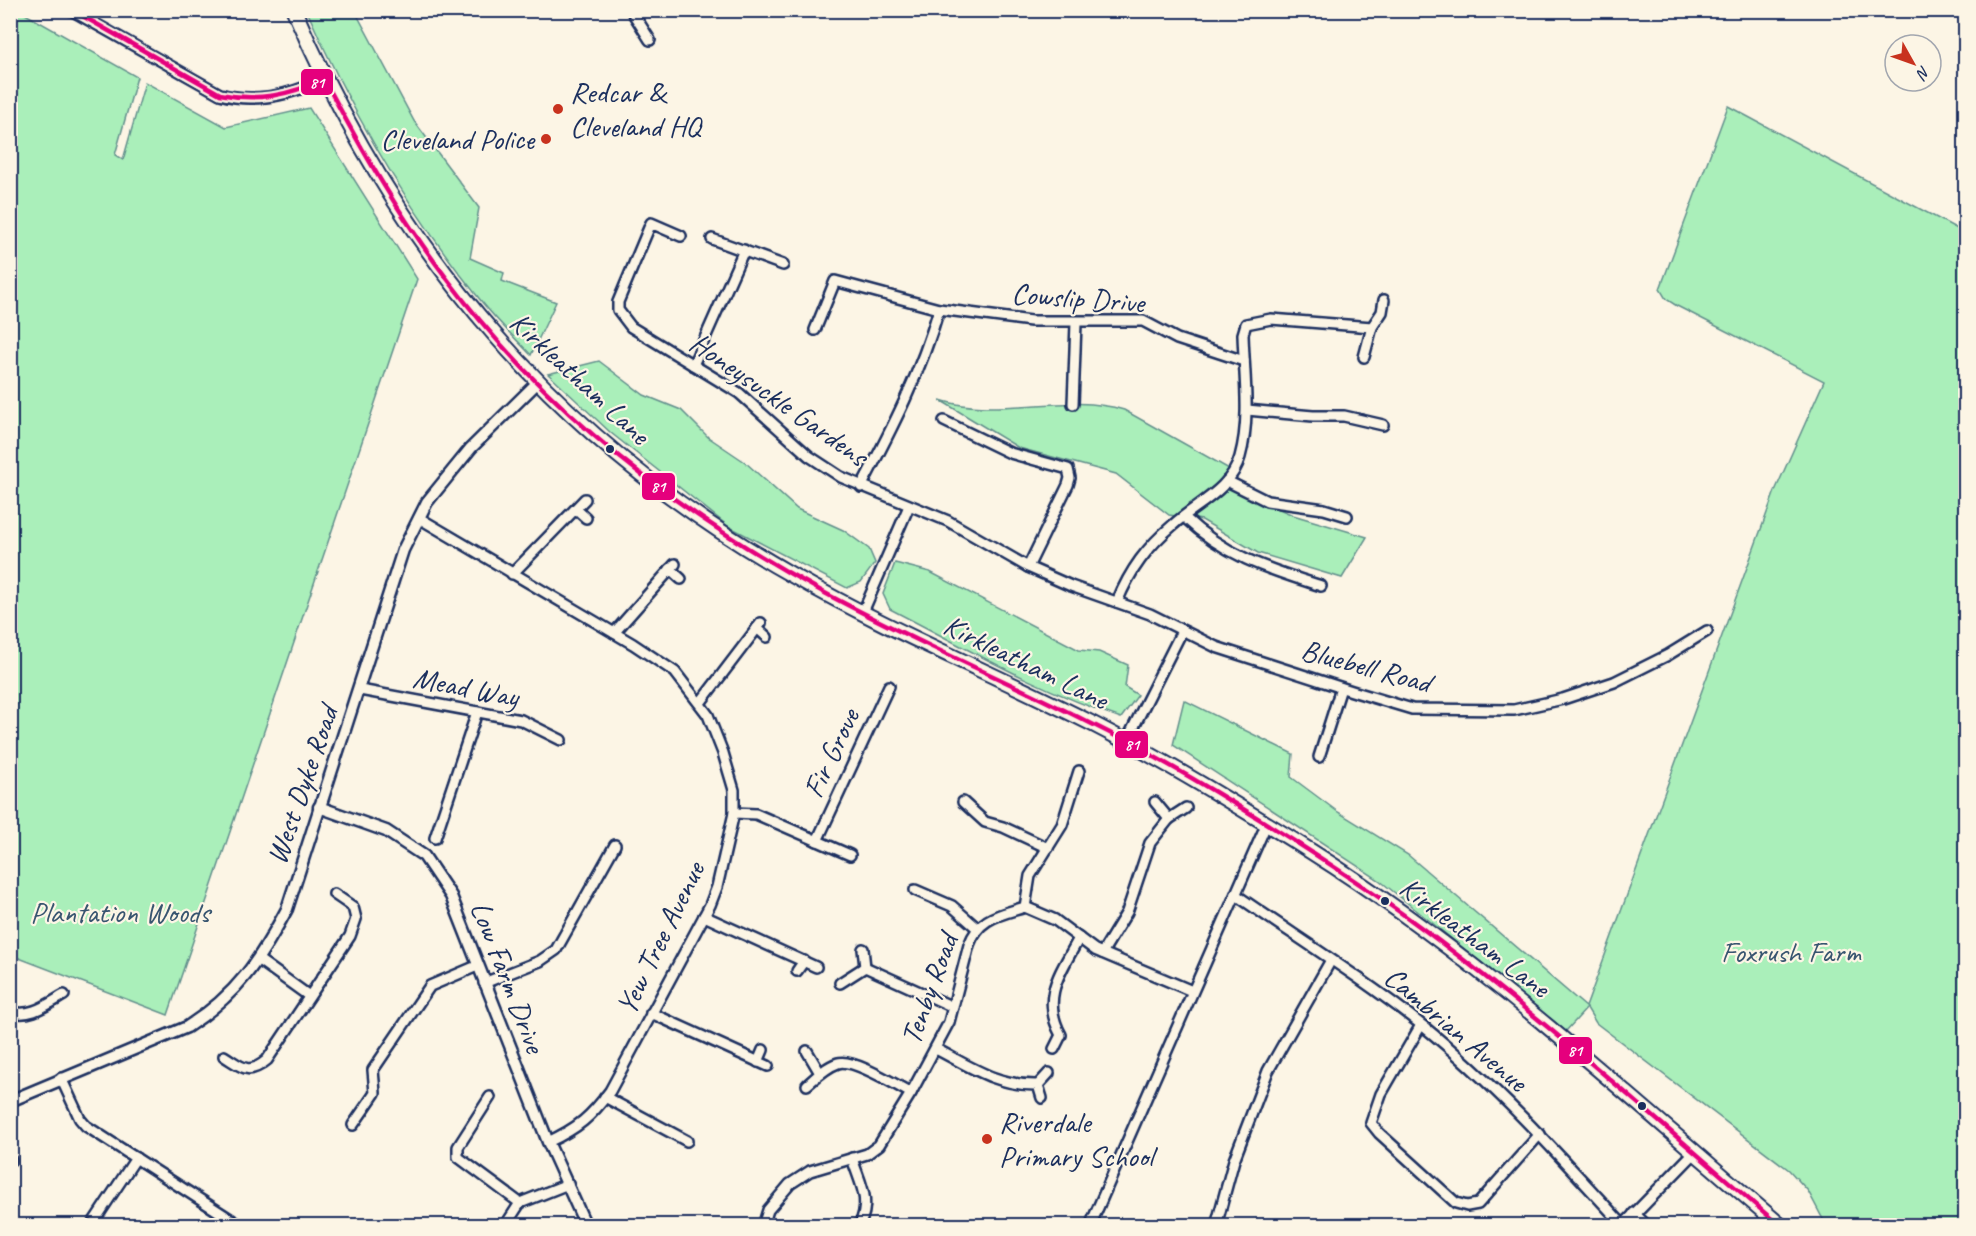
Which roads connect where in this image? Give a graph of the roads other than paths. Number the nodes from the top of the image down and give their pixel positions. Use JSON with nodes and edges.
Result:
{"nodes":[{"id":1,"x":71,"y":10,"type":"edge"},
{"id":2,"x":294,"y":10,"type":"edge"},
{"id":3,"x":631,"y":10,"type":"edge"},
{"id":4,"x":650,"y":40,"type":"dead end"},
{"id":5,"x":324,"y":79,"type":"junction"},
{"id":6,"x":681,"y":236,"type":"dead end"},
{"id":7,"x":712,"y":239,"type":"dead end"},
{"id":8,"x":744,"y":250,"type":"junction"},
{"id":9,"x":783,"y":265,"type":"dead end"},
{"id":10,"x":1384,"y":300,"type":"dead end"},
{"id":11,"x":939,"y":309,"type":"junction"},
{"id":12,"x":1076,"y":323,"type":"junction"},
{"id":13,"x":1372,"y":327,"type":"junction"},
{"id":14,"x":815,"y":330,"type":"dead end"},
{"id":15,"x":1364,"y":357,"type":"dead end"},
{"id":16,"x":1244,"y":361,"type":"junction"},
{"id":17,"x":693,"y":365,"type":"junction"},
{"id":18,"x":537,"y":382,"type":"junction"},
{"id":19,"x":1073,"y":404,"type":"dead end"},
{"id":20,"x":1247,"y":410,"type":"junction"},
{"id":21,"x":944,"y":421,"type":"dead end"},
{"id":22,"x":1383,"y":425,"type":"dead end"},
{"id":23,"x":1227,"y":480,"type":"junction"},
{"id":24,"x":861,"y":487,"type":"junction"},
{"id":25,"x":585,"y":500,"type":"dead end"},
{"id":26,"x":909,"y":506,"type":"junction"},
{"id":27,"x":576,"y":509,"type":"junction"},
{"id":28,"x":1347,"y":516,"type":"dead end"},
{"id":29,"x":1184,"y":517,"type":"junction"},
{"id":30,"x":419,"y":518,"type":"junction"},
{"id":31,"x":586,"y":518,"type":"dead end"},
{"id":32,"x":1028,"y":567,"type":"junction"},
{"id":33,"x":512,"y":574,"type":"junction"},
{"id":34,"x":681,"y":579,"type":"dead end"},
{"id":35,"x":1322,"y":586,"type":"dead end"},
{"id":36,"x":1118,"y":602,"type":"junction"},
{"id":37,"x":863,"y":612,"type":"junction"},
{"id":38,"x":1182,"y":631,"type":"junction"},
{"id":39,"x":1707,"y":631,"type":"dead end"},
{"id":40,"x":614,"y":633,"type":"junction"},
{"id":41,"x":767,"y":637,"type":"dead end"},
{"id":42,"x":889,"y":686,"type":"dead end"},
{"id":43,"x":1341,"y":688,"type":"junction"},
{"id":44,"x":360,"y":690,"type":"junction"},
{"id":45,"x":700,"y":703,"type":"junction"},
{"id":46,"x":477,"y":712,"type":"junction"},
{"id":47,"x":561,"y":740,"type":"dead end"},
{"id":48,"x":1126,"y":742,"type":"junction"},
{"id":49,"x":1319,"y":757,"type":"dead end"},
{"id":50,"x":1079,"y":771,"type":"dead end"},
{"id":51,"x":963,"y":802,"type":"dead end"},
{"id":52,"x":1155,"y":802,"type":"dead end"},
{"id":53,"x":319,"y":807,"type":"junction"},
{"id":54,"x":1186,"y":808,"type":"dead end"},
{"id":55,"x":734,"y":813,"type":"junction"},
{"id":56,"x":1169,"y":819,"type":"junction"},
{"id":57,"x":1266,"y":825,"type":"junction"},
{"id":58,"x":435,"y":837,"type":"dead end"},
{"id":59,"x":817,"y":841,"type":"junction"},
{"id":60,"x":615,"y":845,"type":"dead end"},
{"id":61,"x":1048,"y":848,"type":"junction"},
{"id":62,"x":850,"y":855,"type":"dead end"},
{"id":63,"x":915,"y":890,"type":"dead end"},
{"id":64,"x":334,"y":894,"type":"dead end"},
{"id":65,"x":1236,"y":895,"type":"junction"},
{"id":66,"x":1025,"y":907,"type":"junction"},
{"id":67,"x":704,"y":916,"type":"junction"},
{"id":68,"x":977,"y":928,"type":"junction"},
{"id":69,"x":1078,"y":938,"type":"junction"},
{"id":70,"x":862,"y":950,"type":"dead end"},
{"id":71,"x":1102,"y":953,"type":"junction"},
{"id":72,"x":259,"y":960,"type":"junction"},
{"id":73,"x":1331,"y":960,"type":"junction"},
{"id":74,"x":804,"y":961,"type":"junction"},
{"id":75,"x":477,"y":966,"type":"junction"},
{"id":76,"x":816,"y":966,"type":"dead end"},
{"id":77,"x":865,"y":967,"type":"junction"},
{"id":78,"x":797,"y":971,"type":"dead end"},
{"id":79,"x":484,"y":983,"type":"junction"},
{"id":80,"x":840,"y":983,"type":"dead end"},
{"id":81,"x":1192,"y":991,"type":"junction"},
{"id":82,"x":64,"y":995,"type":"dead end"},
{"id":83,"x":309,"y":996,"type":"junction"},
{"id":84,"x":953,"y":1007,"type":"junction"},
{"id":85,"x":10,"y":1011,"type":"edge"},
{"id":86,"x":651,"y":1013,"type":"junction"},
{"id":87,"x":1421,"y":1025,"type":"junction"},
{"id":88,"x":936,"y":1049,"type":"junction"},
{"id":89,"x":1054,"y":1049,"type":"dead end"},
{"id":90,"x":763,"y":1050,"type":"dead end"},
{"id":91,"x":807,"y":1051,"type":"dead end"},
{"id":92,"x":224,"y":1056,"type":"dead end"},
{"id":93,"x":758,"y":1062,"type":"junction"},
{"id":94,"x":768,"y":1066,"type":"dead end"},
{"id":95,"x":1049,"y":1073,"type":"dead end"},
{"id":96,"x":820,"y":1074,"type":"junction"},
{"id":97,"x":61,"y":1078,"type":"junction"},
{"id":98,"x":807,"y":1085,"type":"dead end"},
{"id":99,"x":1038,"y":1085,"type":"junction"},
{"id":100,"x":911,"y":1093,"type":"junction"},
{"id":101,"x":490,"y":1097,"type":"dead end"},
{"id":102,"x":605,"y":1097,"type":"junction"},
{"id":103,"x":1042,"y":1098,"type":"dead end"},
{"id":104,"x":10,"y":1101,"type":"edge"},
{"id":105,"x":353,"y":1125,"type":"dead end"},
{"id":106,"x":1540,"y":1134,"type":"junction"},
{"id":107,"x":687,"y":1141,"type":"dead end"},
{"id":108,"x":548,"y":1142,"type":"junction"},
{"id":109,"x":1695,"y":1152,"type":"junction"},
{"id":110,"x":136,"y":1158,"type":"junction"},
{"id":111,"x":852,"y":1158,"type":"junction"},
{"id":112,"x":568,"y":1184,"type":"junction"},
{"id":113,"x":520,"y":1203,"type":"junction"},
{"id":114,"x":1634,"y":1213,"type":"junction"},
{"id":115,"x":1623,"y":1225,"type":"edge"},
{"id":116,"x":91,"y":1226,"type":"edge"},
{"id":117,"x":241,"y":1226,"type":"edge"},
{"id":118,"x":505,"y":1226,"type":"edge"},
{"id":119,"x":586,"y":1226,"type":"edge"},
{"id":120,"x":763,"y":1226,"type":"edge"},
{"id":121,"x":859,"y":1226,"type":"edge"},
{"id":122,"x":1090,"y":1226,"type":"edge"},
{"id":123,"x":1216,"y":1226,"type":"edge"},
{"id":124,"x":1647,"y":1226,"type":"edge"},
{"id":125,"x":1781,"y":1226,"type":"edge"}],
"edges":[{"from":1,"to":5,"type":"street"},
{"from":2,"to":5,"type":"main road","name":"Kirkleatham Lane"},
{"from":3,"to":4,"type":"street"},
{"from":5,"to":18,"type":"main road","name":"Kirkleatham Lane"},
{"from":6,"to":17,"type":"street","name":"Honeysuckle Gardens"},
{"from":7,"to":8,"type":"street"},
{"from":8,"to":9,"type":"street"},
{"from":8,"to":17,"type":"street"},
{"from":10,"to":13,"type":"street"},
{"from":11,"to":12,"type":"street","name":"Cowslip Drive"},
{"from":11,"to":14,"type":"street","name":"Cowslip Drive"},
{"from":11,"to":24,"type":"street"},
{"from":12,"to":16,"type":"street","name":"Cowslip Drive"},
{"from":12,"to":19,"type":"street"},
{"from":13,"to":15,"type":"street"},
{"from":13,"to":16,"type":"street"},
{"from":16,"to":20,"type":"street"},
{"from":17,"to":24,"type":"street","name":"Honeysuckle Gardens"},
{"from":18,"to":30,"type":"street","name":"West Dyke Road"},
{"from":18,"to":37,"type":"main road","name":"Kirkleatham Lane"},
{"from":20,"to":22,"type":"street"},
{"from":20,"to":23,"type":"street"},
{"from":21,"to":32,"type":"street"},
{"from":23,"to":28,"type":"street"},
{"from":23,"to":29,"type":"street"},
{"from":24,"to":26,"type":"street","name":"Honeysuckle Gardens"},
{"from":25,"to":27,"type":"street"},
{"from":26,"to":32,"type":"street"},
{"from":26,"to":37,"type":"street"},
{"from":27,"to":31,"type":"street"},
{"from":27,"to":33,"type":"street"},
{"from":29,"to":35,"type":"street"},
{"from":29,"to":36,"type":"street"},
{"from":30,"to":33,"type":"street","name":"Yew Tree Avenue"},
{"from":30,"to":44,"type":"street","name":"West Dyke Road"},
{"from":32,"to":36,"type":"street"},
{"from":33,"to":40,"type":"street","name":"Yew Tree Avenue"},
{"from":34,"to":40,"type":"street"},
{"from":36,"to":38,"type":"street","name":"Bluebell Road"},
{"from":37,"to":48,"type":"main road","name":"Kirkleatham Lane"},
{"from":38,"to":43,"type":"street","name":"Bluebell Road"},
{"from":38,"to":48,"type":"street"},
{"from":39,"to":43,"type":"street","name":"Bluebell Road"},
{"from":40,"to":45,"type":"street","name":"Yew Tree Avenue"},
{"from":41,"to":45,"type":"street"},
{"from":42,"to":59,"type":"street","name":"Fir Grove"},
{"from":43,"to":49,"type":"street"},
{"from":44,"to":46,"type":"street","name":"Mead Way"},
{"from":44,"to":53,"type":"street","name":"West Dyke Road"},
{"from":45,"to":55,"type":"street","name":"Yew Tree Avenue"},
{"from":46,"to":47,"type":"street","name":"Mead Way"},
{"from":46,"to":58,"type":"street"},
{"from":48,"to":57,"type":"main road","name":"Kirkleatham Lane"},
{"from":50,"to":61,"type":"street"},
{"from":51,"to":61,"type":"street"},
{"from":52,"to":56,"type":"street"},
{"from":53,"to":72,"type":"street","name":"West Dyke Road"},
{"from":53,"to":75,"type":"street","name":"Low Farm Drive"},
{"from":54,"to":56,"type":"street"},
{"from":55,"to":59,"type":"street"},
{"from":55,"to":67,"type":"street","name":"Yew Tree Avenue"},
{"from":56,"to":71,"type":"street"},
{"from":57,"to":65,"type":"street"},
{"from":57,"to":109,"type":"main road","name":"Kirkleatham Lane"},
{"from":59,"to":62,"type":"street"},
{"from":60,"to":79,"type":"street"},
{"from":61,"to":66,"type":"street"},
{"from":63,"to":68,"type":"street"},
{"from":64,"to":83,"type":"street"},
{"from":65,"to":73,"type":"street","name":"Cambrian Avenue"},
{"from":65,"to":81,"type":"street"},
{"from":66,"to":68,"type":"street","name":"Tenby Road"},
{"from":66,"to":69,"type":"street"},
{"from":67,"to":74,"type":"street"},
{"from":67,"to":86,"type":"street","name":"Yew Tree Avenue"},
{"from":68,"to":84,"type":"street","name":"Tenby Road"},
{"from":69,"to":71,"type":"street"},
{"from":69,"to":89,"type":"street"},
{"from":70,"to":77,"type":"street"},
{"from":71,"to":81,"type":"street"},
{"from":72,"to":83,"type":"street"},
{"from":72,"to":97,"type":"street","name":"West Dyke Road"},
{"from":73,"to":87,"type":"street","name":"Cambrian Avenue"},
{"from":73,"to":123,"type":"street"},
{"from":74,"to":76,"type":"street"},
{"from":74,"to":78,"type":"street"},
{"from":75,"to":79,"type":"street","name":"Low Farm Drive"},
{"from":75,"to":105,"type":"street"},
{"from":77,"to":80,"type":"street"},
{"from":77,"to":84,"type":"street"},
{"from":79,"to":108,"type":"street","name":"Low Farm Drive"},
{"from":81,"to":122,"type":"street"},
{"from":82,"to":85,"type":"street"},
{"from":83,"to":92,"type":"street"},
{"from":84,"to":88,"type":"street","name":"Tenby Road"},
{"from":86,"to":93,"type":"street"},
{"from":86,"to":102,"type":"street","name":"Yew Tree Avenue"},
{"from":87,"to":106,"type":"street","name":"Cambrian Avenue"},
{"from":87,"to":106,"type":"street"},
{"from":88,"to":99,"type":"street"},
{"from":88,"to":100,"type":"street","name":"Tenby Road"},
{"from":90,"to":93,"type":"street"},
{"from":91,"to":96,"type":"street"},
{"from":93,"to":94,"type":"street"},
{"from":95,"to":99,"type":"street"},
{"from":96,"to":98,"type":"street"},
{"from":96,"to":100,"type":"street"},
{"from":97,"to":104,"type":"street","name":"West Dyke Road"},
{"from":97,"to":110,"type":"street"},
{"from":99,"to":103,"type":"street"},
{"from":100,"to":111,"type":"street","name":"Tenby Road"},
{"from":101,"to":113,"type":"street"},
{"from":102,"to":107,"type":"street"},
{"from":102,"to":108,"type":"street","name":"Yew Tree Avenue"},
{"from":106,"to":115,"type":"street","name":"Cambrian Avenue"},
{"from":108,"to":112,"type":"street","name":"Low Farm Drive"},
{"from":109,"to":114,"type":"street"},
{"from":109,"to":125,"type":"main road","name":"Kirkleatham Lane"},
{"from":110,"to":116,"type":"street"},
{"from":110,"to":117,"type":"street"},
{"from":111,"to":120,"type":"street","name":"Tenby Road"},
{"from":111,"to":121,"type":"street"},
{"from":112,"to":113,"type":"street"},
{"from":112,"to":119,"type":"street","name":"Low Farm Drive"},
{"from":113,"to":118,"type":"street"},
{"from":114,"to":115,"type":"street"},
{"from":114,"to":124,"type":"street"}]}
